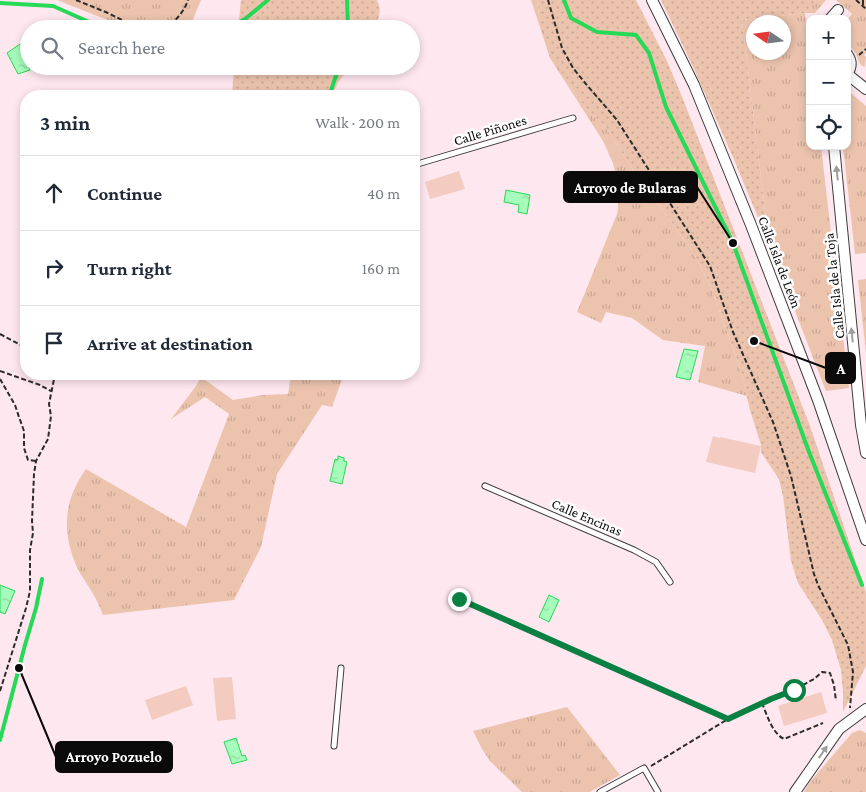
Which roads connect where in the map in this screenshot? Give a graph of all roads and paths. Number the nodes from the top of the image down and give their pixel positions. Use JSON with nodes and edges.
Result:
{"nodes":[{"id":1,"x":76,"y":0,"type":"edge"},
{"id":2,"x":188,"y":0,"type":"edge"},
{"id":3,"x":548,"y":0,"type":"edge"},
{"id":4,"x":652,"y":0,"type":"edge"},
{"id":5,"x":856,"y":0,"type":"edge"},
{"id":6,"x":863,"y":0,"type":"edge"},
{"id":7,"x":863,"y":7,"type":"junction"},
{"id":8,"x":866,"y":9,"type":"edge"},
{"id":9,"x":838,"y":10,"type":"dead end"},
{"id":10,"x":834,"y":15,"type":"edge"},
{"id":11,"x":122,"y":20,"type":"edge"},
{"id":12,"x":174,"y":20,"type":"edge"},
{"id":13,"x":851,"y":77,"type":"edge"},
{"id":14,"x":866,"y":89,"type":"edge"},
{"id":15,"x":573,"y":118,"type":"dead end"},
{"id":16,"x":834,"y":150,"type":"edge"},
{"id":17,"x":420,"y":163,"type":"edge"},
{"id":18,"x":0,"y":334,"type":"edge"},
{"id":19,"x":20,"y":345,"type":"edge"},
{"id":20,"x":0,"y":370,"type":"edge"},
{"id":21,"x":20,"y":378,"type":"edge"},
{"id":22,"x":0,"y":379,"type":"edge"},
{"id":23,"x":27,"y":380,"type":"edge"},
{"id":24,"x":53,"y":380,"type":"edge"},
{"id":25,"x":51,"y":392,"type":"junction"},
{"id":26,"x":866,"y":453,"type":"edge"},
{"id":27,"x":36,"y":461,"type":"junction"},
{"id":28,"x":485,"y":486,"type":"dead end"},
{"id":29,"x":866,"y":540,"type":"edge"},
{"id":30,"x":670,"y":582,"type":"dead end"},
{"id":31,"x":459,"y":599,"type":"dead end"},
{"id":32,"x":341,"y":668,"type":"dead end"},
{"id":33,"x":0,"y":691,"type":"edge"},
{"id":34,"x":836,"y":701,"type":"dead end"},
{"id":35,"x":762,"y":703,"type":"junction"},
{"id":36,"x":866,"y":710,"type":"edge"},
{"id":37,"x":854,"y":718,"type":"junction"},
{"id":38,"x":866,"y":718,"type":"edge"},
{"id":39,"x":728,"y":719,"type":"junction"},
{"id":40,"x":823,"y":723,"type":"dead end"},
{"id":41,"x":334,"y":746,"type":"dead end"},
{"id":42,"x":645,"y":770,"type":"junction"},
{"id":43,"x":600,"y":792,"type":"edge"},
{"id":44,"x":658,"y":792,"type":"edge"},
{"id":45,"x":795,"y":792,"type":"edge"}],
"edges":[{"from":1,"to":11,"type":"path"},
{"from":2,"to":12,"type":"path"},
{"from":3,"to":37,"type":"path"},
{"from":4,"to":29,"type":"street","name":"Calle Isla de León"},
{"from":5,"to":7,"type":"path"},
{"from":6,"to":7,"type":"path"},
{"from":7,"to":8,"type":"path"},
{"from":9,"to":10,"type":"street"},
{"from":13,"to":14,"type":"street"},
{"from":15,"to":17,"type":"lane","name":"Calle Piñones"},
{"from":26,"to":16,"type":"street","name":"Calle Isla de la Toja","one_way":true},
{"from":18,"to":19,"type":"path"},
{"from":20,"to":21,"type":"path"},
{"from":22,"to":27,"type":"path"},
{"from":23,"to":25,"type":"path"},
{"from":24,"to":25,"type":"path"},
{"from":25,"to":27,"type":"path"},
{"from":27,"to":33,"type":"path"},
{"from":28,"to":30,"type":"lane","name":"Calle Encinas"},
{"from":31,"to":39,"type":"path"},
{"from":32,"to":41,"type":"lane"},
{"from":34,"to":35,"type":"path"},
{"from":35,"to":39,"type":"path"},
{"from":35,"to":40,"type":"path"},
{"from":36,"to":37,"type":"street"},
{"from":37,"to":38,"type":"street"},
{"from":45,"to":37,"type":"street","one_way":true},
{"from":39,"to":42,"type":"path"},
{"from":42,"to":43,"type":"lane"},
{"from":42,"to":44,"type":"lane"}]}
